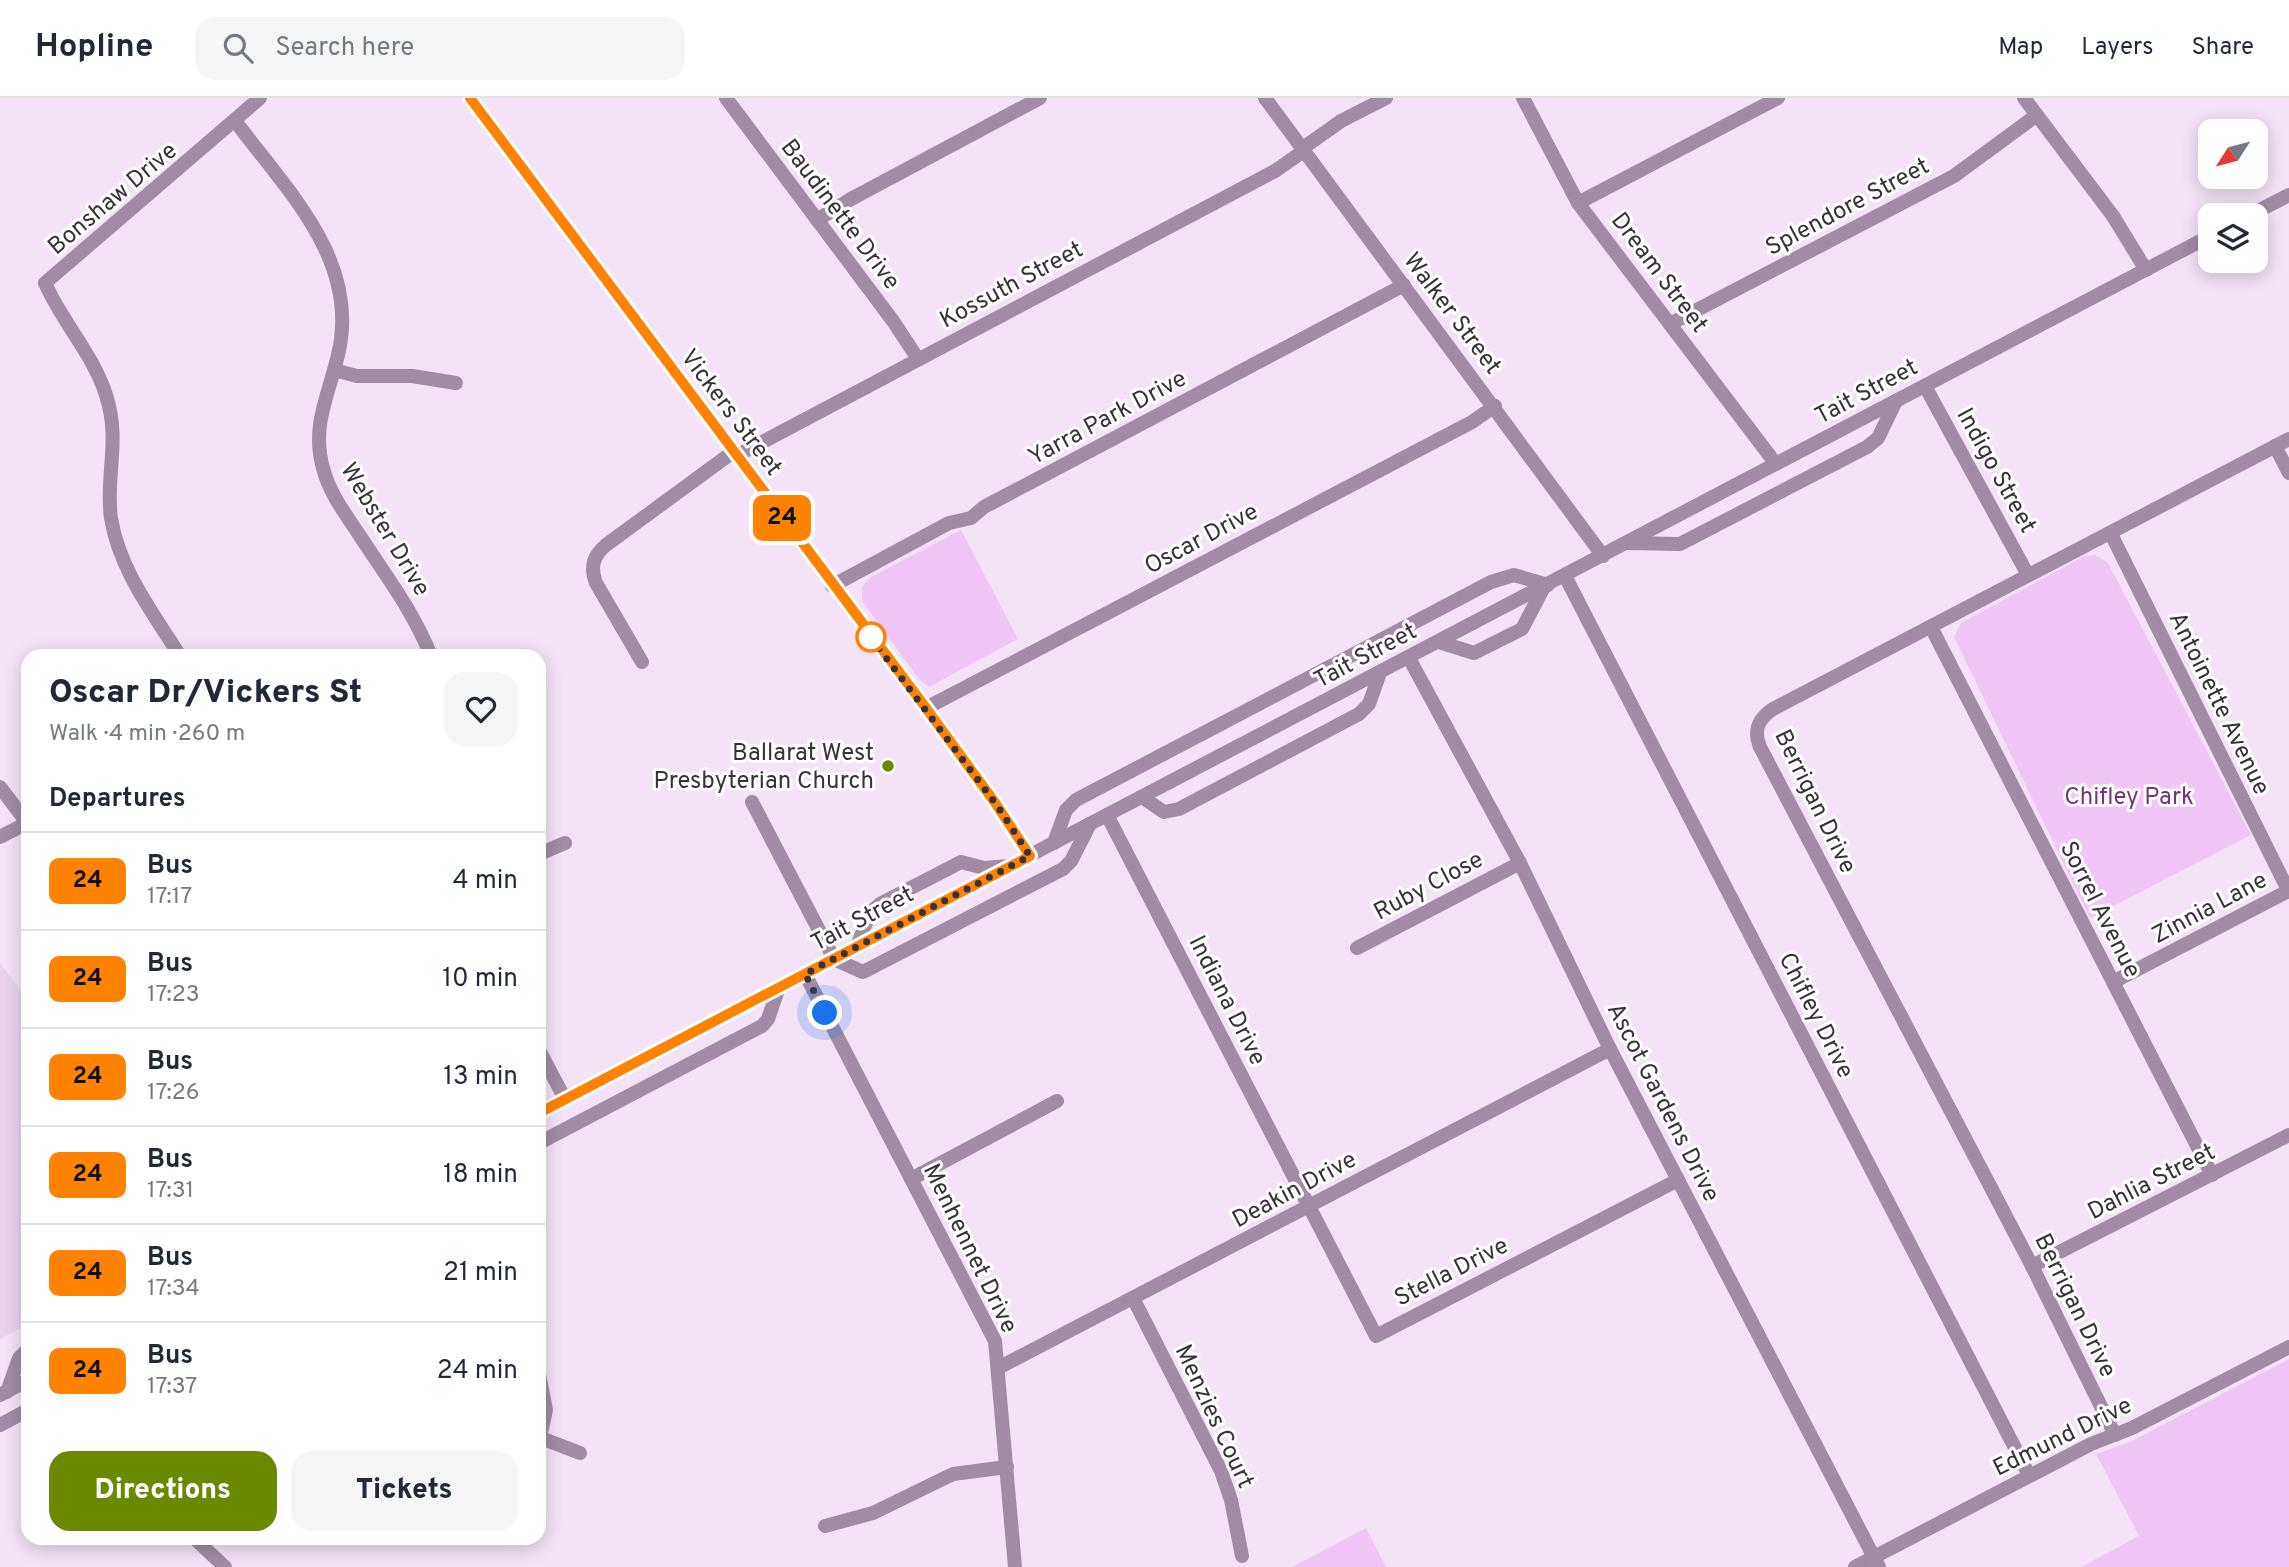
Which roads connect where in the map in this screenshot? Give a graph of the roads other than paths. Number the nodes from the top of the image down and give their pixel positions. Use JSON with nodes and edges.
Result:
{"nodes":[{"id":1,"x":260,"y":98,"type":"edge"},
{"id":2,"x":470,"y":98,"type":"edge"},
{"id":3,"x":726,"y":98,"type":"edge"},
{"id":4,"x":1040,"y":98,"type":"edge"},
{"id":5,"x":1265,"y":98,"type":"edge"},
{"id":6,"x":1386,"y":98,"type":"edge"},
{"id":7,"x":1523,"y":98,"type":"edge"},
{"id":8,"x":1778,"y":98,"type":"edge"},
{"id":9,"x":2024,"y":98,"type":"edge"},
{"id":10,"x":2037,"y":115,"type":"junction"},
{"id":11,"x":236,"y":122,"type":"junction"},
{"id":12,"x":1304,"y":149,"type":"junction"},
{"id":13,"x":2289,"y":195,"type":"edge"},
{"id":14,"x":1578,"y":203,"type":"junction"},
{"id":15,"x":2268,"y":206,"type":"edge"},
{"id":16,"x":817,"y":220,"type":"junction"},
{"id":17,"x":2198,"y":242,"type":"edge"},
{"id":18,"x":2146,"y":270,"type":"junction"},
{"id":19,"x":1404,"y":285,"type":"junction"},
{"id":20,"x":1670,"y":324,"type":"junction"},
{"id":21,"x":918,"y":359,"type":"junction"},
{"id":22,"x":334,"y":370,"type":"junction"},
{"id":23,"x":456,"y":383,"type":"dead end"},
{"id":24,"x":1925,"y":386,"type":"junction"},
{"id":25,"x":1896,"y":401,"type":"junction"},
{"id":26,"x":1495,"y":406,"type":"junction"},
{"id":27,"x":2289,"y":439,"type":"edge"},
{"id":28,"x":2275,"y":446,"type":"junction"},
{"id":29,"x":735,"y":454,"type":"junction"},
{"id":30,"x":1776,"y":464,"type":"junction"},
{"id":31,"x":2289,"y":473,"type":"edge"},
{"id":32,"x":2111,"y":534,"type":"junction"},
{"id":33,"x":1627,"y":543,"type":"junction"},
{"id":34,"x":1603,"y":555,"type":"junction"},
{"id":35,"x":2028,"y":575,"type":"junction"},
{"id":36,"x":1565,"y":576,"type":"junction"},
{"id":37,"x":832,"y":586,"type":"junction"},
{"id":38,"x":1546,"y":586,"type":"junction"},
{"id":39,"x":1931,"y":627,"type":"junction"},
{"id":40,"x":1439,"y":642,"type":"junction"},
{"id":41,"x":176,"y":649,"type":"edge"},
{"id":42,"x":428,"y":649,"type":"edge"},
{"id":43,"x":1409,"y":658,"type":"junction"},
{"id":44,"x":642,"y":662,"type":"dead end"},
{"id":45,"x":1380,"y":673,"type":"junction"},
{"id":46,"x":926,"y":708,"type":"junction"},
{"id":47,"x":0,"y":787,"type":"edge"},
{"id":48,"x":1142,"y":797,"type":"junction"},
{"id":49,"x":752,"y":802,"type":"dead end"},
{"id":50,"x":21,"y":815,"type":"edge"},
{"id":51,"x":1107,"y":815,"type":"junction"},
{"id":52,"x":1090,"y":824,"type":"junction"},
{"id":53,"x":21,"y":827,"type":"edge"},
{"id":54,"x":0,"y":837,"type":"edge"},
{"id":55,"x":565,"y":843,"type":"dead end"},
{"id":56,"x":1054,"y":843,"type":"junction"},
{"id":57,"x":546,"y":851,"type":"edge"},
{"id":58,"x":1030,"y":856,"type":"junction"},
{"id":59,"x":1520,"y":863,"type":"junction"},
{"id":60,"x":1010,"y":866,"type":"junction"},
{"id":61,"x":2289,"y":891,"type":"edge"},
{"id":62,"x":857,"y":946,"type":"junction"},
{"id":63,"x":1357,"y":948,"type":"dead end"},
{"id":64,"x":834,"y":958,"type":"junction"},
{"id":65,"x":805,"y":974,"type":"junction"},
{"id":66,"x":2113,"y":982,"type":"junction"},
{"id":67,"x":779,"y":987,"type":"junction"},
{"id":68,"x":1611,"y":1049,"type":"junction"},
{"id":69,"x":546,"y":1063,"type":"edge"},
{"id":70,"x":565,"y":1099,"type":"junction"},
{"id":71,"x":1057,"y":1101,"type":"dead end"},
{"id":72,"x":546,"y":1107,"type":"edge"},
{"id":73,"x":2289,"y":1135,"type":"edge"},
{"id":74,"x":546,"y":1139,"type":"edge"},
{"id":75,"x":2213,"y":1175,"type":"junction"},
{"id":76,"x":911,"y":1179,"type":"junction"},
{"id":77,"x":1678,"y":1180,"type":"junction"},
{"id":78,"x":1308,"y":1206,"type":"junction"},
{"id":79,"x":2032,"y":1266,"type":"junction"},
{"id":80,"x":1134,"y":1300,"type":"junction"},
{"id":81,"x":2289,"y":1347,"type":"edge"},
{"id":82,"x":21,"y":1357,"type":"edge"},
{"id":83,"x":998,"y":1368,"type":"junction"},
{"id":84,"x":21,"y":1384,"type":"edge"},
{"id":85,"x":4,"y":1393,"type":"edge"},
{"id":86,"x":21,"y":1414,"type":"edge"},
{"id":87,"x":0,"y":1425,"type":"edge"},
{"id":88,"x":2116,"y":1435,"type":"junction"},
{"id":89,"x":546,"y":1442,"type":"edge"},
{"id":90,"x":580,"y":1453,"type":"dead end"},
{"id":91,"x":1007,"y":1467,"type":"junction"},
{"id":92,"x":2029,"y":1475,"type":"junction"},
{"id":93,"x":825,"y":1526,"type":"dead end"},
{"id":94,"x":201,"y":1545,"type":"edge"},
{"id":95,"x":1242,"y":1556,"type":"dead end"},
{"id":96,"x":1876,"y":1562,"type":"edge"},
{"id":97,"x":225,"y":1567,"type":"edge"},
{"id":98,"x":1015,"y":1567,"type":"edge"},
{"id":99,"x":1855,"y":1567,"type":"edge"}],
"edges":[{"from":1,"to":11,"type":"street","name":"Bonshaw Drive"},
{"from":2,"to":29,"type":"street","name":"Vickers Street"},
{"from":3,"to":16,"type":"street","name":"Baudinette Drive"},
{"from":4,"to":16,"type":"street"},
{"from":5,"to":12,"type":"street","name":"Walker Street"},
{"from":6,"to":12,"type":"street","name":"Kossuth Street"},
{"from":7,"to":14,"type":"street","name":"Dream Street"},
{"from":8,"to":14,"type":"street"},
{"from":9,"to":10,"type":"street"},
{"from":10,"to":18,"type":"street"},
{"from":10,"to":20,"type":"street","name":"Splendore Street"},
{"from":11,"to":22,"type":"street","name":"Webster Drive"},
{"from":11,"to":41,"type":"street","name":"Bonshaw Drive"},
{"from":12,"to":19,"type":"street","name":"Walker Street"},
{"from":12,"to":21,"type":"street","name":"Kossuth Street"},
{"from":13,"to":15,"type":"street"},
{"from":14,"to":20,"type":"street","name":"Dream Street"},
{"from":16,"to":21,"type":"street","name":"Baudinette Drive"},
{"from":17,"to":18,"type":"street","name":"Tait Street"},
{"from":18,"to":24,"type":"street","name":"Tait Street"},
{"from":19,"to":26,"type":"street","name":"Walker Street"},
{"from":19,"to":37,"type":"street","name":"Yarra Park Drive"},
{"from":20,"to":30,"type":"street","name":"Dream Street"},
{"from":21,"to":29,"type":"street","name":"Kossuth Street"},
{"from":22,"to":23,"type":"street"},
{"from":22,"to":42,"type":"street","name":"Webster Drive"},
{"from":24,"to":25,"type":"street","name":"Tait Street"},
{"from":24,"to":35,"type":"street","name":"Indigo Street"},
{"from":25,"to":30,"type":"street","name":"Tait Street"},
{"from":25,"to":33,"type":"street"},
{"from":26,"to":34,"type":"street","name":"Walker Street"},
{"from":26,"to":46,"type":"street","name":"Oscar Drive"},
{"from":27,"to":28,"type":"street","name":"Berrigan Drive"},
{"from":28,"to":31,"type":"street"},
{"from":28,"to":32,"type":"street","name":"Berrigan Drive"},
{"from":29,"to":37,"type":"street","name":"Vickers Street"},
{"from":29,"to":44,"type":"street","name":"Kossuth Street"},
{"from":30,"to":33,"type":"street","name":"Tait Street"},
{"from":32,"to":35,"type":"street","name":"Berrigan Drive"},
{"from":32,"to":61,"type":"street","name":"Antoinette Avenue"},
{"from":33,"to":34,"type":"street","name":"Tait Street"},
{"from":34,"to":36,"type":"street","name":"Tait Street"},
{"from":35,"to":39,"type":"street","name":"Berrigan Drive"},
{"from":36,"to":38,"type":"street","name":"Tait Street"},
{"from":36,"to":92,"type":"street","name":"Chifley Drive"},
{"from":37,"to":46,"type":"street","name":"Vickers Street"},
{"from":38,"to":40,"type":"street","name":"Tait Street"},
{"from":38,"to":40,"type":"street"},
{"from":38,"to":56,"type":"street"},
{"from":39,"to":66,"type":"street","name":"Sorrel Avenue"},
{"from":39,"to":79,"type":"street","name":"Berrigan Drive"},
{"from":40,"to":43,"type":"street","name":"Tait Street"},
{"from":43,"to":45,"type":"street","name":"Tait Street"},
{"from":43,"to":59,"type":"street","name":"Ascot Gardens Drive"},
{"from":45,"to":48,"type":"street","name":"Tait Street"},
{"from":45,"to":48,"type":"street"},
{"from":46,"to":58,"type":"street","name":"Vickers Street"},
{"from":47,"to":50,"type":"street"},
{"from":48,"to":51,"type":"street","name":"Tait Street"},
{"from":49,"to":64,"type":"street"},
{"from":51,"to":52,"type":"street","name":"Tait Street"},
{"from":51,"to":78,"type":"street","name":"Indiana Drive"},
{"from":52,"to":56,"type":"street","name":"Tait Street"},
{"from":52,"to":64,"type":"street"},
{"from":53,"to":54,"type":"street"},
{"from":55,"to":57,"type":"street"},
{"from":56,"to":58,"type":"street","name":"Tait Street"},
{"from":58,"to":60,"type":"street","name":"Tait Street"},
{"from":59,"to":63,"type":"street","name":"Ruby Close"},
{"from":59,"to":68,"type":"street","name":"Ascot Gardens Drive"},
{"from":60,"to":62,"type":"street","name":"Tait Street"},
{"from":60,"to":62,"type":"street"},
{"from":61,"to":66,"type":"street","name":"Zinnia Lane"},
{"from":62,"to":64,"type":"street","name":"Tait Street"},
{"from":64,"to":65,"type":"street","name":"Tait Street"},
{"from":65,"to":67,"type":"street","name":"Tait Street"},
{"from":65,"to":76,"type":"street","name":"Menhennet Drive"},
{"from":66,"to":75,"type":"street","name":"Sorrel Avenue"},
{"from":67,"to":70,"type":"street","name":"Tait Street"},
{"from":67,"to":74,"type":"street"},
{"from":68,"to":77,"type":"street","name":"Ascot Gardens Drive"},
{"from":68,"to":78,"type":"street","name":"Deakin Drive"},
{"from":69,"to":70,"type":"street"},
{"from":70,"to":72,"type":"street","name":"Tait Street"},
{"from":71,"to":76,"type":"street"},
{"from":73,"to":75,"type":"street","name":"Dahlia Street"},
{"from":75,"to":79,"type":"street","name":"Dahlia Street"},
{"from":76,"to":83,"type":"street","name":"Menhennet Drive"},
{"from":77,"to":78,"type":"street","name":"Stella Drive"},
{"from":77,"to":96,"type":"street","name":"Ascot Gardens Drive"},
{"from":78,"to":80,"type":"street","name":"Deakin Drive"},
{"from":79,"to":88,"type":"street","name":"Berrigan Drive"},
{"from":80,"to":83,"type":"street","name":"Deakin Drive"},
{"from":80,"to":95,"type":"street","name":"Menzies Court"},
{"from":81,"to":88,"type":"street","name":"Edmund Drive"},
{"from":82,"to":85,"type":"street"},
{"from":83,"to":91,"type":"street","name":"Menhennet Drive"},
{"from":84,"to":85,"type":"street"},
{"from":86,"to":87,"type":"street"},
{"from":88,"to":92,"type":"street","name":"Edmund Drive"},
{"from":89,"to":90,"type":"street"},
{"from":91,"to":93,"type":"street"},
{"from":91,"to":98,"type":"street","name":"Menhennet Drive"},
{"from":92,"to":96,"type":"street","name":"Edmund Drive"},
{"from":94,"to":97,"type":"street"},
{"from":96,"to":99,"type":"street","name":"Edmund Drive"}]}
